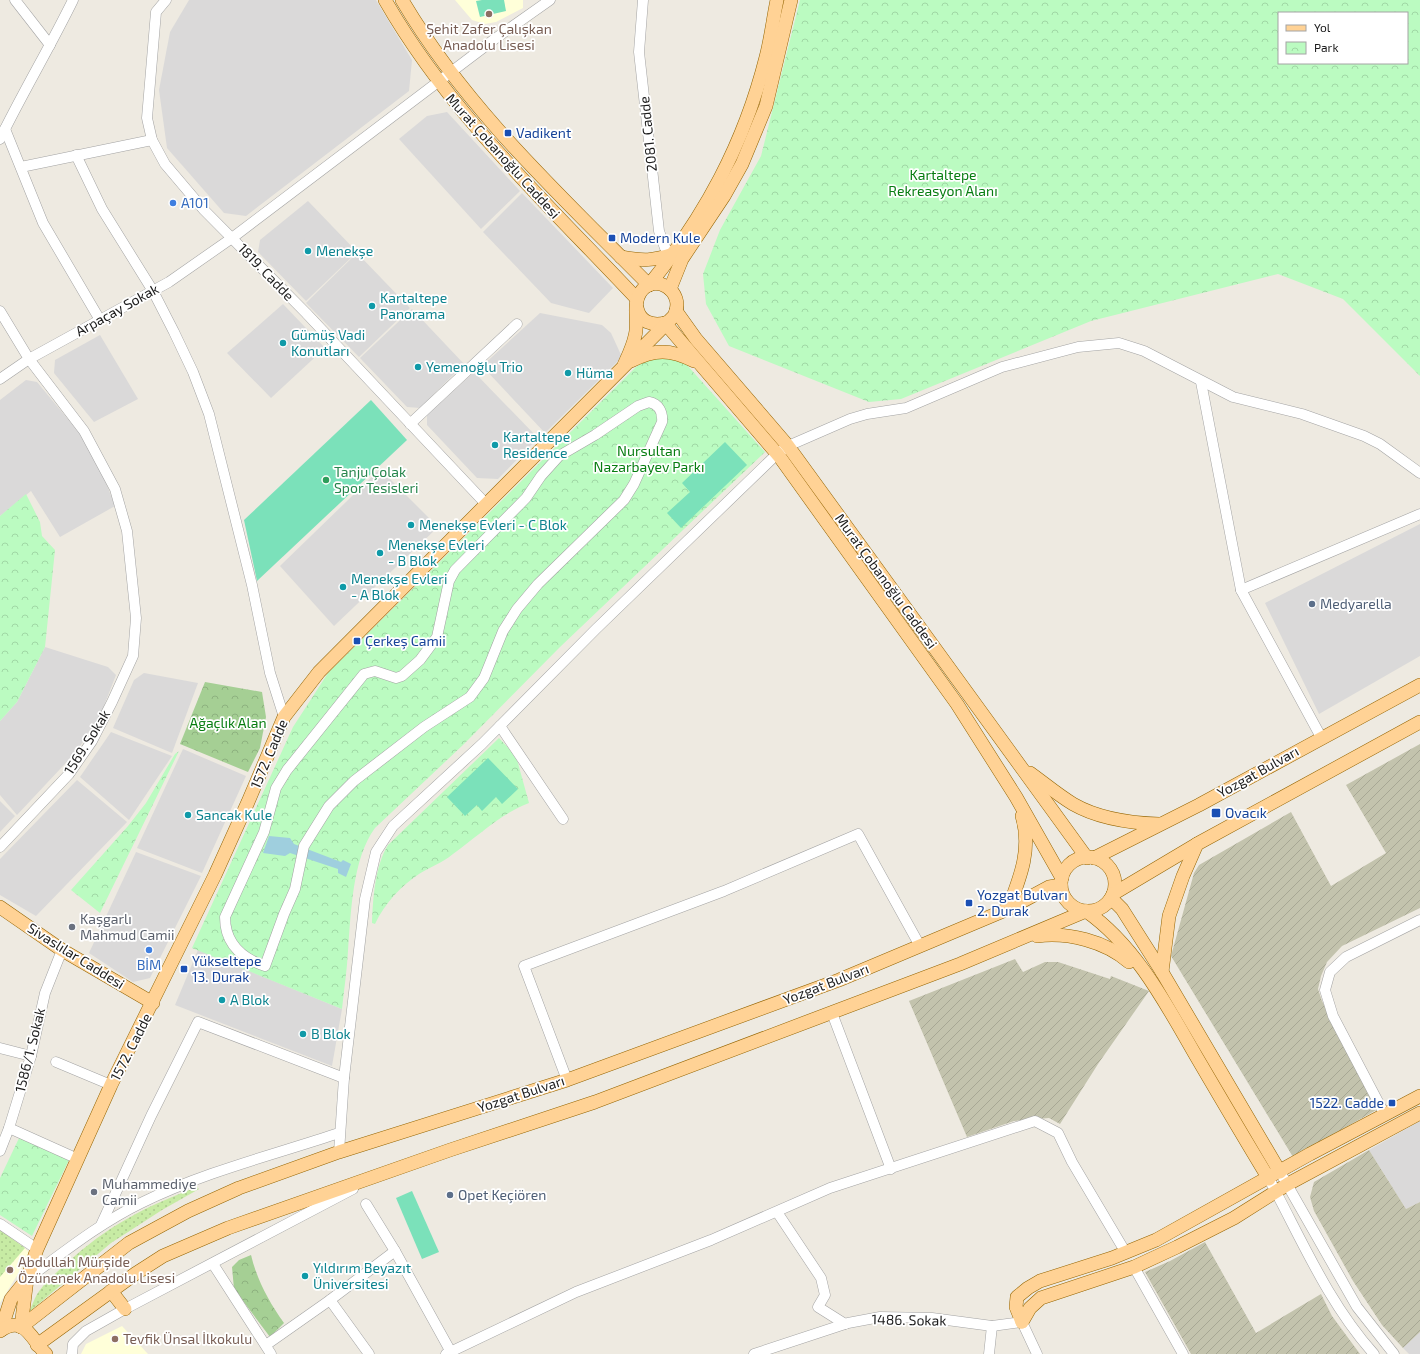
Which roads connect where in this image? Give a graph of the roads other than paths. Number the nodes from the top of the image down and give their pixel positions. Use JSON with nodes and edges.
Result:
{"nodes":[{"id":1,"x":15,"y":0,"type":"edge"},
{"id":2,"x":73,"y":0,"type":"edge"},
{"id":3,"x":158,"y":0,"type":"edge"},
{"id":4,"x":166,"y":0,"type":"edge"},
{"id":5,"x":385,"y":0,"type":"edge"},
{"id":6,"x":402,"y":0,"type":"edge"},
{"id":7,"x":550,"y":0,"type":"edge"},
{"id":8,"x":643,"y":0,"type":"edge"},
{"id":9,"x":777,"y":0,"type":"edge"},
{"id":10,"x":791,"y":0,"type":"edge"},
{"id":11,"x":156,"y":12,"type":"junction"},
{"id":12,"x":50,"y":45,"type":"junction"},
{"id":13,"x":452,"y":73,"type":"junction"},
{"id":14,"x":438,"y":83,"type":"junction"},
{"id":15,"x":4,"y":121,"type":"edge"},
{"id":16,"x":0,"y":139,"type":"edge"},
{"id":17,"x":152,"y":140,"type":"junction"},
{"id":18,"x":76,"y":155,"type":"junction"},
{"id":19,"x":21,"y":167,"type":"junction"},
{"id":20,"x":232,"y":238,"type":"junction"},
{"id":21,"x":678,"y":256,"type":"junction"},
{"id":22,"x":622,"y":257,"type":"junction"},
{"id":23,"x":649,"y":285,"type":"junction"},
{"id":24,"x":670,"y":289,"type":"junction"},
{"id":25,"x":153,"y":291,"type":"junction"},
{"id":26,"x":637,"y":302,"type":"junction"},
{"id":27,"x":0,"y":311,"type":"edge"},
{"id":28,"x":676,"y":311,"type":"junction"},
{"id":29,"x":100,"y":320,"type":"junction"},
{"id":30,"x":665,"y":323,"type":"junction"},
{"id":31,"x":517,"y":324,"type":"dead end"},
{"id":32,"x":29,"y":359,"type":"junction"},
{"id":33,"x":699,"y":364,"type":"junction"},
{"id":34,"x":624,"y":365,"type":"junction"},
{"id":35,"x":0,"y":380,"type":"edge"},
{"id":36,"x":1201,"y":382,"type":"junction"},
{"id":37,"x":410,"y":424,"type":"junction"},
{"id":38,"x":788,"y":446,"type":"junction"},
{"id":39,"x":777,"y":454,"type":"junction"},
{"id":40,"x":1420,"y":473,"type":"edge"},
{"id":41,"x":486,"y":504,"type":"junction"},
{"id":42,"x":1420,"y":514,"type":"edge"},
{"id":43,"x":1241,"y":590,"type":"junction"},
{"id":44,"x":1420,"y":685,"type":"edge"},
{"id":45,"x":284,"y":717,"type":"junction"},
{"id":46,"x":1420,"y":722,"type":"edge"},
{"id":47,"x":500,"y":726,"type":"junction"},
{"id":48,"x":1321,"y":737,"type":"junction"},
{"id":49,"x":1018,"y":763,"type":"junction"},
{"id":50,"x":1016,"y":797,"type":"junction"},
{"id":51,"x":563,"y":819,"type":"dead end"},
{"id":52,"x":1161,"y":824,"type":"junction"},
{"id":53,"x":1197,"y":844,"type":"junction"},
{"id":54,"x":0,"y":847,"type":"edge"},
{"id":55,"x":300,"y":858,"type":"joint"},
{"id":56,"x":1091,"y":858,"type":"junction"},
{"id":57,"x":1061,"y":881,"type":"junction"},
{"id":58,"x":1112,"y":896,"type":"junction"},
{"id":59,"x":0,"y":907,"type":"edge"},
{"id":60,"x":1008,"y":909,"type":"junction"},
{"id":61,"x":1086,"y":911,"type":"junction"},
{"id":62,"x":1420,"y":920,"type":"edge"},
{"id":63,"x":1028,"y":937,"type":"junction"},
{"id":64,"x":920,"y":946,"type":"junction"},
{"id":65,"x":62,"y":950,"type":"junction"},
{"id":66,"x":1162,"y":972,"type":"junction"},
{"id":67,"x":1153,"y":983,"type":"junction"},
{"id":68,"x":153,"y":1003,"type":"junction"},
{"id":69,"x":832,"y":1013,"type":"junction"},
{"id":70,"x":0,"y":1048,"type":"edge"},
{"id":71,"x":31,"y":1056,"type":"junction"},
{"id":72,"x":56,"y":1062,"type":"dead end"},
{"id":73,"x":344,"y":1078,"type":"junction"},
{"id":74,"x":567,"y":1080,"type":"junction"},
{"id":75,"x":111,"y":1085,"type":"junction"},
{"id":76,"x":1420,"y":1096,"type":"edge"},
{"id":77,"x":1420,"y":1113,"type":"edge"},
{"id":78,"x":1385,"y":1115,"type":"junction"},
{"id":79,"x":9,"y":1128,"type":"junction"},
{"id":80,"x":339,"y":1133,"type":"junction"},
{"id":81,"x":0,"y":1151,"type":"edge"},
{"id":82,"x":339,"y":1152,"type":"junction"},
{"id":83,"x":78,"y":1159,"type":"junction"},
{"id":84,"x":891,"y":1168,"type":"junction"},
{"id":85,"x":1280,"y":1172,"type":"junction"},
{"id":86,"x":380,"y":1174,"type":"junction"},
{"id":87,"x":1269,"y":1178,"type":"junction"},
{"id":88,"x":1288,"y":1184,"type":"junction"},
{"id":89,"x":1276,"y":1192,"type":"junction"},
{"id":90,"x":366,"y":1204,"type":"dead end"},
{"id":91,"x":777,"y":1212,"type":"junction"},
{"id":92,"x":0,"y":1224,"type":"edge"},
{"id":93,"x":101,"y":1225,"type":"junction"},
{"id":94,"x":37,"y":1249,"type":"junction"},
{"id":95,"x":395,"y":1251,"type":"junction"},
{"id":96,"x":1126,"y":1252,"type":"junction"},
{"id":97,"x":213,"y":1264,"type":"junction"},
{"id":98,"x":1134,"y":1267,"type":"junction"},
{"id":99,"x":27,"y":1279,"type":"junction"},
{"id":100,"x":111,"y":1291,"type":"junction"},
{"id":101,"x":330,"y":1300,"type":"junction"},
{"id":102,"x":125,"y":1309,"type":"junction"},
{"id":103,"x":1022,"y":1322,"type":"junction"},
{"id":104,"x":845,"y":1324,"type":"junction"},
{"id":105,"x":992,"y":1326,"type":"junction"},
{"id":106,"x":21,"y":1327,"type":"junction"},
{"id":107,"x":1,"y":1330,"type":"edge"},
{"id":108,"x":39,"y":1351,"type":"edge"},
{"id":109,"x":270,"y":1352,"type":"edge"},
{"id":110,"x":449,"y":1353,"type":"edge"},
{"id":111,"x":72,"y":1354,"type":"edge"},
{"id":112,"x":369,"y":1354,"type":"edge"},
{"id":113,"x":754,"y":1354,"type":"edge"},
{"id":114,"x":989,"y":1354,"type":"edge"},
{"id":115,"x":1037,"y":1354,"type":"edge"},
{"id":116,"x":1183,"y":1354,"type":"edge"},
{"id":117,"x":1374,"y":1354,"type":"edge"},
{"id":118,"x":1394,"y":1354,"type":"edge"}],
"edges":[{"from":1,"to":12,"type":"street"},
{"from":2,"to":12,"type":"street"},
{"from":3,"to":11,"type":"street","name":"1819. Cadde"},
{"from":4,"to":11,"type":"street"},
{"from":5,"to":14,"type":"main road","name":"Murat Çobanoğlu Caddesi"},
{"from":6,"to":13,"type":"main road","name":"Murat Çobanoğlu Caddesi"},
{"from":7,"to":13,"type":"street","name":"Arpaçay Sokak"},
{"from":8,"to":21,"type":"street","name":"2081. Cadde"},
{"from":9,"to":21,"type":"main road"},
{"from":10,"to":21,"type":"main road"},
{"from":11,"to":17,"type":"street","name":"1819. Cadde"},
{"from":12,"to":15,"type":"street"},
{"from":13,"to":14,"type":"street","name":"Arpaçay Sokak"},
{"from":13,"to":22,"type":"main road","name":"Murat Çobanoğlu Caddesi"},
{"from":14,"to":20,"type":"street","name":"Arpaçay Sokak"},
{"from":14,"to":26,"type":"main road","name":"Murat Çobanoğlu Caddesi"},
{"from":15,"to":16,"type":"street"},
{"from":15,"to":19,"type":"street"},
{"from":17,"to":18,"type":"street"},
{"from":17,"to":20,"type":"street","name":"1819. Cadde"},
{"from":18,"to":19,"type":"street"},
{"from":18,"to":25,"type":"street"},
{"from":19,"to":29,"type":"street"},
{"from":20,"to":25,"type":"street","name":"Arpaçay Sokak"},
{"from":20,"to":37,"type":"street","name":"1819. Cadde"},
{"from":21,"to":22,"type":"main road"},
{"from":21,"to":23,"type":"main road"},
{"from":21,"to":24,"type":"main road"},
{"from":22,"to":23,"type":"main road","name":"Murat Çobanoğlu Caddesi"},
{"from":23,"to":24,"type":"main road"},
{"from":23,"to":26,"type":"main road"},
{"from":24,"to":28,"type":"main road"},
{"from":25,"to":29,"type":"street","name":"Arpaçay Sokak"},
{"from":25,"to":45,"type":"street"},
{"from":26,"to":30,"type":"main road"},
{"from":26,"to":34,"type":"main road"},
{"from":27,"to":32,"type":"street","name":"1569. Sokak"},
{"from":28,"to":30,"type":"main road"},
{"from":28,"to":38,"type":"main road","name":"Murat Çobanoğlu Caddesi"},
{"from":29,"to":32,"type":"street","name":"Arpaçay Sokak"},
{"from":30,"to":33,"type":"main road","name":"Murat Çobanoğlu Caddesi"},
{"from":30,"to":34,"type":"main road","name":"1572. Cadde"},
{"from":31,"to":37,"type":"street"},
{"from":32,"to":35,"type":"street","name":"Arpaçay Sokak"},
{"from":32,"to":54,"type":"street","name":"1569. Sokak"},
{"from":33,"to":34,"type":"main road"},
{"from":33,"to":39,"type":"main road","name":"Murat Çobanoğlu Caddesi"},
{"from":34,"to":41,"type":"main road","name":"1572. Cadde"},
{"from":36,"to":38,"type":"street"},
{"from":36,"to":40,"type":"street"},
{"from":36,"to":43,"type":"street"},
{"from":37,"to":41,"type":"street","name":"1819. Cadde"},
{"from":38,"to":39,"type":"street"},
{"from":38,"to":49,"type":"main road","name":"Murat Çobanoğlu Caddesi"},
{"from":39,"to":47,"type":"street"},
{"from":39,"to":50,"type":"main road","name":"Murat Çobanoğlu Caddesi"},
{"from":41,"to":45,"type":"main road","name":"1572. Cadde"},
{"from":42,"to":43,"type":"street"},
{"from":43,"to":48,"type":"street"},
{"from":44,"to":48,"type":"main road","name":"Yozgat Bulvarı"},
{"from":45,"to":68,"type":"main road","name":"1572. Cadde"},
{"from":46,"to":53,"type":"main road"},
{"from":47,"to":51,"type":"street"},
{"from":47,"to":73,"type":"street"},
{"from":48,"to":52,"type":"main road","name":"Yozgat Bulvarı"},
{"from":49,"to":52,"type":"main road"},
{"from":49,"to":56,"type":"main road","name":"Murat Çobanoğlu Caddesi"},
{"from":50,"to":57,"type":"main road","name":"Murat Çobanoğlu Caddesi"},
{"from":50,"to":60,"type":"main road"},
{"from":52,"to":56,"type":"main road","name":"Yozgat Bulvarı"},
{"from":53,"to":58,"type":"main road"},
{"from":53,"to":66,"type":"main road"},
{"from":55,"to":55,"type":"street"},
{"from":56,"to":57,"type":"main road"},
{"from":56,"to":58,"type":"main road"},
{"from":57,"to":60,"type":"main road","name":"Yozgat Bulvarı"},
{"from":57,"to":61,"type":"main road"},
{"from":58,"to":61,"type":"main road"},
{"from":58,"to":66,"type":"main road"},
{"from":59,"to":65,"type":"main road","name":"Sivaslılar Caddesi"},
{"from":60,"to":64,"type":"main road","name":"Yozgat Bulvarı"},
{"from":61,"to":63,"type":"main road","name":"Yozgat Bulvarı"},
{"from":61,"to":67,"type":"main road"},
{"from":62,"to":78,"type":"street"},
{"from":63,"to":67,"type":"main road"},
{"from":63,"to":69,"type":"main road","name":"Yozgat Bulvarı"},
{"from":64,"to":74,"type":"main road","name":"Yozgat Bulvarı"},
{"from":64,"to":74,"type":"street"},
{"from":65,"to":68,"type":"main road","name":"Sivaslılar Caddesi"},
{"from":65,"to":71,"type":"street","name":"1586/1. Sokak"},
{"from":66,"to":85,"type":"main road"},
{"from":67,"to":87,"type":"main road"},
{"from":68,"to":75,"type":"main road","name":"1572. Cadde"},
{"from":69,"to":84,"type":"street"},
{"from":69,"to":86,"type":"main road","name":"Yozgat Bulvarı"},
{"from":70,"to":71,"type":"street"},
{"from":71,"to":79,"type":"street","name":"1586/1. Sokak"},
{"from":72,"to":75,"type":"street"},
{"from":73,"to":80,"type":"street"},
{"from":73,"to":93,"type":"street"},
{"from":74,"to":82,"type":"main road","name":"Yozgat Bulvarı"},
{"from":75,"to":83,"type":"main road","name":"1572. Cadde"},
{"from":76,"to":78,"type":"main road"},
{"from":77,"to":88,"type":"main road"},
{"from":78,"to":85,"type":"main road"},
{"from":79,"to":81,"type":"street","name":"1586/1. Sokak"},
{"from":79,"to":83,"type":"street"},
{"from":80,"to":82,"type":"street"},
{"from":80,"to":93,"type":"street"},
{"from":82,"to":106,"type":"main road","name":"Yozgat Bulvarı"},
{"from":83,"to":94,"type":"main road","name":"1572. Cadde"},
{"from":84,"to":91,"type":"street"},
{"from":84,"to":96,"type":"street"},
{"from":85,"to":87,"type":"main road"},
{"from":85,"to":88,"type":"street"},
{"from":86,"to":97,"type":"street"},
{"from":86,"to":100,"type":"main road","name":"Yozgat Bulvarı"},
{"from":87,"to":89,"type":"street"},
{"from":87,"to":96,"type":"main road"},
{"from":88,"to":89,"type":"main road"},
{"from":88,"to":118,"type":"street"},
{"from":89,"to":98,"type":"main road"},
{"from":89,"to":117,"type":"street"},
{"from":90,"to":95,"type":"street"},
{"from":91,"to":104,"type":"street"},
{"from":91,"to":110,"type":"street"},
{"from":92,"to":94,"type":"street"},
{"from":93,"to":99,"type":"street"},
{"from":94,"to":99,"type":"main road","name":"1572. Cadde"},
{"from":95,"to":101,"type":"street"},
{"from":95,"to":110,"type":"street"},
{"from":96,"to":103,"type":"main road"},
{"from":97,"to":102,"type":"street"},
{"from":97,"to":109,"type":"street"},
{"from":98,"to":103,"type":"main road"},
{"from":98,"to":116,"type":"street"},
{"from":99,"to":106,"type":"main road"},
{"from":99,"to":107,"type":"main road"},
{"from":100,"to":102,"type":"main road"},
{"from":100,"to":108,"type":"main road","name":"Yozgat Bulvarı"},
{"from":101,"to":109,"type":"street"},
{"from":101,"to":112,"type":"street"},
{"from":102,"to":111,"type":"street"},
{"from":103,"to":105,"type":"street","name":"1486. Sokak"},
{"from":103,"to":115,"type":"street"},
{"from":104,"to":105,"type":"street","name":"1486. Sokak"},
{"from":104,"to":113,"type":"street","name":"1486. Sokak"},
{"from":105,"to":114,"type":"street"},
{"from":106,"to":107,"type":"main road"},
{"from":106,"to":108,"type":"main road"}]}
